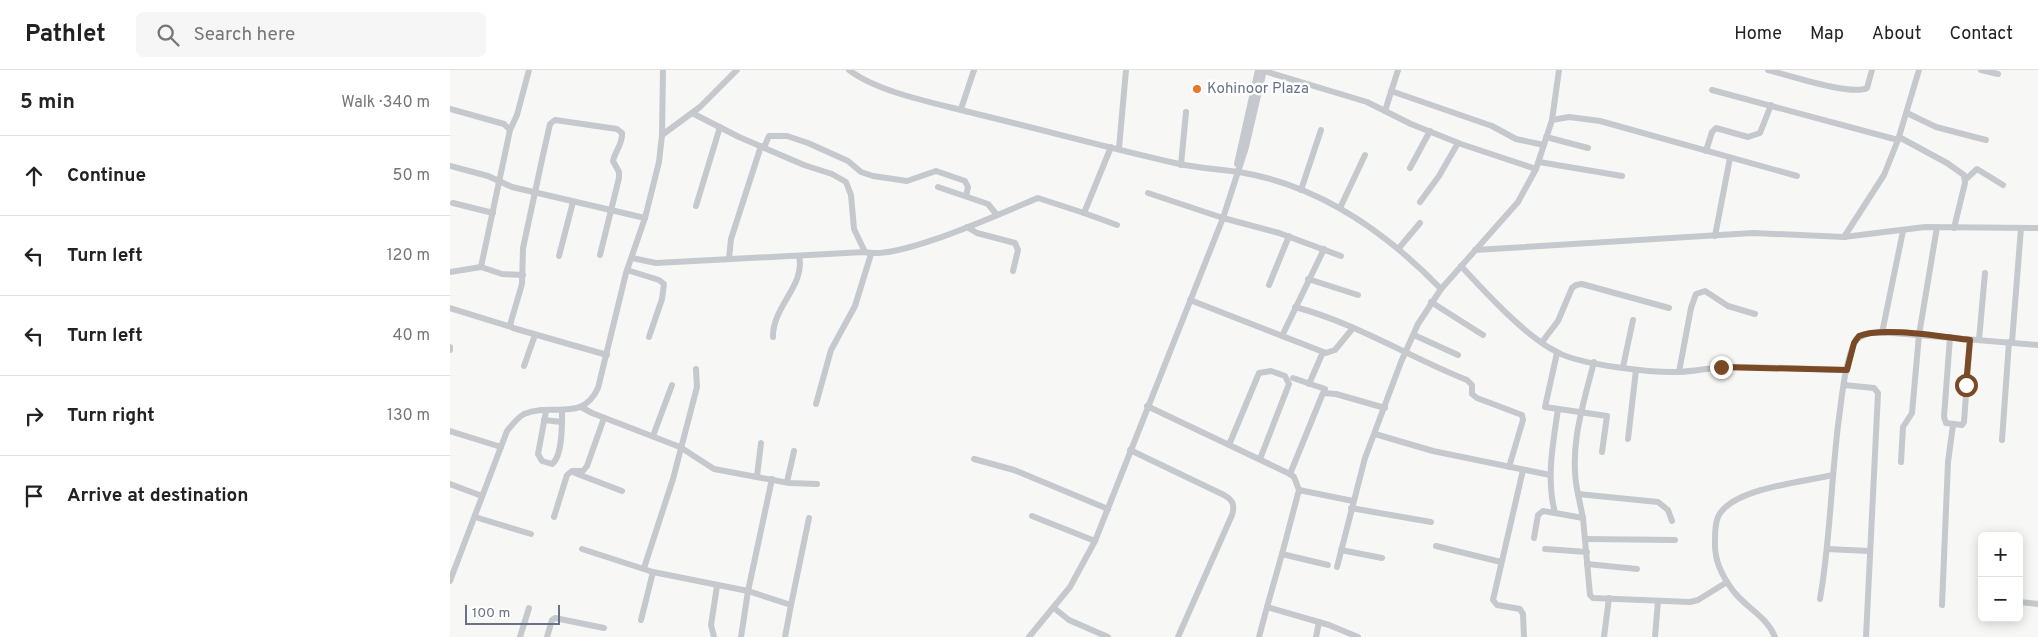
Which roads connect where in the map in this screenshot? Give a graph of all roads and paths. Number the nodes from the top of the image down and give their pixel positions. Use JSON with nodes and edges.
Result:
{"nodes":[{"id":1,"x":530,"y":70,"type":"edge"},
{"id":2,"x":662,"y":70,"type":"edge"},
{"id":3,"x":737,"y":70,"type":"edge"},
{"id":4,"x":849,"y":70,"type":"edge"},
{"id":5,"x":974,"y":70,"type":"edge"},
{"id":6,"x":1126,"y":70,"type":"edge"},
{"id":7,"x":1262,"y":70,"type":"edge"},
{"id":8,"x":1398,"y":70,"type":"edge"},
{"id":9,"x":1559,"y":70,"type":"edge"},
{"id":10,"x":1768,"y":70,"type":"edge"},
{"id":11,"x":1872,"y":70,"type":"edge"},
{"id":12,"x":1919,"y":70,"type":"edge"},
{"id":13,"x":1981,"y":70,"type":"edge"},
{"id":14,"x":1998,"y":74,"type":"dead end"},
{"id":15,"x":1712,"y":90,"type":"dead end"},
{"id":16,"x":1391,"y":91,"type":"junction"},
{"id":17,"x":1771,"y":106,"type":"junction"},
{"id":18,"x":450,"y":109,"type":"edge"},
{"id":19,"x":961,"y":109,"type":"junction"},
{"id":20,"x":1384,"y":111,"type":"junction"},
{"id":21,"x":1186,"y":112,"type":"dead end"},
{"id":22,"x":692,"y":113,"type":"junction"},
{"id":23,"x":1907,"y":113,"type":"junction"},
{"id":24,"x":1552,"y":120,"type":"junction"},
{"id":25,"x":720,"y":127,"type":"junction"},
{"id":26,"x":510,"y":130,"type":"junction"},
{"id":27,"x":1321,"y":130,"type":"dead end"},
{"id":28,"x":1430,"y":131,"type":"junction"},
{"id":29,"x":662,"y":135,"type":"junction"},
{"id":30,"x":1546,"y":137,"type":"junction"},
{"id":31,"x":1899,"y":138,"type":"junction"},
{"id":32,"x":1986,"y":140,"type":"dead end"},
{"id":33,"x":1458,"y":143,"type":"junction"},
{"id":34,"x":1544,"y":145,"type":"junction"},
{"id":35,"x":762,"y":147,"type":"junction"},
{"id":36,"x":1111,"y":147,"type":"junction"},
{"id":37,"x":1119,"y":148,"type":"junction"},
{"id":38,"x":1588,"y":148,"type":"dead end"},
{"id":39,"x":1706,"y":151,"type":"junction"},
{"id":40,"x":1365,"y":155,"type":"dead end"},
{"id":41,"x":1730,"y":158,"type":"junction"},
{"id":42,"x":1539,"y":162,"type":"junction"},
{"id":43,"x":1181,"y":165,"type":"junction"},
{"id":44,"x":450,"y":166,"type":"edge"},
{"id":45,"x":1410,"y":168,"type":"dead end"},
{"id":46,"x":1536,"y":169,"type":"junction"},
{"id":47,"x":1236,"y":172,"type":"junction"},
{"id":48,"x":1622,"y":176,"type":"dead end"},
{"id":49,"x":1797,"y":176,"type":"dead end"},
{"id":50,"x":1966,"y":179,"type":"junction"},
{"id":51,"x":499,"y":181,"type":"junction"},
{"id":52,"x":2003,"y":185,"type":"dead end"},
{"id":53,"x":938,"y":187,"type":"dead end"},
{"id":54,"x":1301,"y":190,"type":"junction"},
{"id":55,"x":1148,"y":193,"type":"dead end"},
{"id":56,"x":535,"y":194,"type":"junction"},
{"id":57,"x":966,"y":196,"type":"junction"},
{"id":58,"x":573,"y":202,"type":"junction"},
{"id":59,"x":1420,"y":202,"type":"dead end"},
{"id":60,"x":453,"y":203,"type":"dead end"},
{"id":61,"x":696,"y":206,"type":"dead end"},
{"id":62,"x":1340,"y":208,"type":"junction"},
{"id":63,"x":611,"y":211,"type":"junction"},
{"id":64,"x":493,"y":213,"type":"junction"},
{"id":65,"x":1084,"y":213,"type":"junction"},
{"id":66,"x":997,"y":215,"type":"junction"},
{"id":67,"x":645,"y":218,"type":"junction"},
{"id":68,"x":1221,"y":218,"type":"junction"},
{"id":69,"x":1420,"y":223,"type":"dead end"},
{"id":70,"x":1117,"y":225,"type":"dead end"},
{"id":71,"x":967,"y":227,"type":"junction"},
{"id":72,"x":1937,"y":227,"type":"junction"},
{"id":73,"x":1954,"y":228,"type":"junction"},
{"id":74,"x":2021,"y":228,"type":"junction"},
{"id":75,"x":2038,"y":228,"type":"edge"},
{"id":76,"x":1903,"y":231,"type":"junction"},
{"id":77,"x":1289,"y":236,"type":"junction"},
{"id":78,"x":1715,"y":236,"type":"junction"},
{"id":79,"x":1844,"y":237,"type":"junction"},
{"id":80,"x":1324,"y":248,"type":"junction"},
{"id":81,"x":1399,"y":248,"type":"junction"},
{"id":82,"x":1475,"y":250,"type":"junction"},
{"id":83,"x":868,"y":253,"type":"junction"},
{"id":84,"x":600,"y":255,"type":"dead end"},
{"id":85,"x":559,"y":256,"type":"dead end"},
{"id":86,"x":799,"y":256,"type":"junction"},
{"id":87,"x":1341,"y":256,"type":"dead end"},
{"id":88,"x":632,"y":258,"type":"junction"},
{"id":89,"x":729,"y":259,"type":"junction"},
{"id":90,"x":1462,"y":266,"type":"junction"},
{"id":91,"x":481,"y":267,"type":"junction"},
{"id":92,"x":628,"y":270,"type":"junction"},
{"id":93,"x":1013,"y":271,"type":"dead end"},
{"id":94,"x":450,"y":272,"type":"edge"},
{"id":95,"x":1985,"y":272,"type":"dead end"},
{"id":96,"x":523,"y":275,"type":"junction"},
{"id":97,"x":1308,"y":279,"type":"junction"},
{"id":98,"x":1269,"y":285,"type":"dead end"},
{"id":99,"x":1441,"y":289,"type":"junction"},
{"id":100,"x":1358,"y":296,"type":"dead end"},
{"id":101,"x":1190,"y":300,"type":"junction"},
{"id":102,"x":1431,"y":302,"type":"junction"},
{"id":103,"x":1295,"y":307,"type":"junction"},
{"id":104,"x":450,"y":308,"type":"edge"},
{"id":105,"x":1670,"y":308,"type":"dead end"},
{"id":106,"x":1755,"y":314,"type":"dead end"},
{"id":107,"x":1633,"y":320,"type":"dead end"},
{"id":108,"x":511,"y":326,"type":"junction"},
{"id":109,"x":1353,"y":328,"type":"junction"},
{"id":110,"x":1882,"y":333,"type":"junction"},
{"id":111,"x":1414,"y":334,"type":"junction"},
{"id":112,"x":1919,"y":334,"type":"junction"},
{"id":113,"x":535,"y":335,"type":"junction"},
{"id":114,"x":1483,"y":335,"type":"dead end"},
{"id":115,"x":649,"y":336,"type":"dead end"},
{"id":116,"x":773,"y":336,"type":"dead end"},
{"id":117,"x":1282,"y":336,"type":"junction"},
{"id":118,"x":1950,"y":338,"type":"junction"},
{"id":119,"x":1970,"y":340,"type":"junction"},
{"id":120,"x":1979,"y":340,"type":"junction"},
{"id":121,"x":1542,"y":342,"type":"junction"},
{"id":122,"x":2010,"y":342,"type":"junction"},
{"id":123,"x":2038,"y":345,"type":"edge"},
{"id":124,"x":1323,"y":352,"type":"junction"},
{"id":125,"x":1405,"y":353,"type":"junction"},
{"id":126,"x":1557,"y":353,"type":"junction"},
{"id":127,"x":1458,"y":355,"type":"dead end"},
{"id":128,"x":607,"y":356,"type":"junction"},
{"id":129,"x":1594,"y":362,"type":"junction"},
{"id":130,"x":524,"y":366,"type":"dead end"},
{"id":131,"x":1623,"y":367,"type":"junction"},
{"id":132,"x":696,"y":369,"type":"dead end"},
{"id":133,"x":1636,"y":370,"type":"junction"},
{"id":134,"x":1847,"y":370,"type":"junction"},
{"id":135,"x":1679,"y":372,"type":"junction"},
{"id":136,"x":1293,"y":378,"type":"dead end"},
{"id":137,"x":1309,"y":384,"type":"junction"},
{"id":138,"x":1844,"y":384,"type":"junction"},
{"id":139,"x":672,"y":385,"type":"dead end"},
{"id":140,"x":1325,"y":389,"type":"dead end"},
{"id":141,"x":816,"y":404,"type":"dead end"},
{"id":142,"x":1147,"y":406,"type":"junction"},
{"id":143,"x":581,"y":407,"type":"junction"},
{"id":144,"x":1384,"y":408,"type":"junction"},
{"id":145,"x":562,"y":410,"type":"junction"},
{"id":146,"x":1558,"y":410,"type":"junction"},
{"id":147,"x":546,"y":411,"type":"junction"},
{"id":148,"x":1582,"y":412,"type":"junction"},
{"id":149,"x":604,"y":418,"type":"junction"},
{"id":150,"x":544,"y":420,"type":"junction"},
{"id":151,"x":562,"y":422,"type":"junction"},
{"id":152,"x":1953,"y":425,"type":"junction"},
{"id":153,"x":450,"y":431,"type":"edge"},
{"id":154,"x":1375,"y":434,"type":"junction"},
{"id":155,"x":653,"y":436,"type":"junction"},
{"id":156,"x":1628,"y":439,"type":"dead end"},
{"id":157,"x":2002,"y":440,"type":"dead end"},
{"id":158,"x":761,"y":443,"type":"dead end"},
{"id":159,"x":1229,"y":445,"type":"junction"},
{"id":160,"x":501,"y":446,"type":"junction"},
{"id":161,"x":680,"y":447,"type":"junction"},
{"id":162,"x":1130,"y":450,"type":"junction"},
{"id":163,"x":794,"y":452,"type":"dead end"},
{"id":164,"x":1602,"y":452,"type":"dead end"},
{"id":165,"x":974,"y":459,"type":"dead end"},
{"id":166,"x":1260,"y":459,"type":"junction"},
{"id":167,"x":1902,"y":462,"type":"dead end"},
{"id":168,"x":1509,"y":468,"type":"junction"},
{"id":169,"x":1523,"y":470,"type":"junction"},
{"id":170,"x":572,"y":472,"type":"junction"},
{"id":171,"x":1290,"y":474,"type":"junction"},
{"id":172,"x":1550,"y":475,"type":"junction"},
{"id":173,"x":1833,"y":475,"type":"junction"},
{"id":174,"x":757,"y":476,"type":"junction"},
{"id":175,"x":772,"y":479,"type":"junction"},
{"id":176,"x":787,"y":482,"type":"junction"},
{"id":177,"x":450,"y":484,"type":"edge"},
{"id":178,"x":817,"y":484,"type":"dead end"},
{"id":179,"x":1299,"y":490,"type":"junction"},
{"id":180,"x":622,"y":491,"type":"dead end"},
{"id":181,"x":1578,"y":494,"type":"junction"},
{"id":182,"x":482,"y":496,"type":"junction"},
{"id":183,"x":1352,"y":505,"type":"junction"},
{"id":184,"x":1108,"y":509,"type":"junction"},
{"id":185,"x":1555,"y":512,"type":"junction"},
{"id":186,"x":1032,"y":516,"type":"dead end"},
{"id":187,"x":475,"y":517,"type":"junction"},
{"id":188,"x":554,"y":517,"type":"dead end"},
{"id":189,"x":809,"y":518,"type":"dead end"},
{"id":190,"x":1583,"y":518,"type":"junction"},
{"id":191,"x":1672,"y":521,"type":"dead end"},
{"id":192,"x":1431,"y":522,"type":"dead end"},
{"id":193,"x":531,"y":534,"type":"dead end"},
{"id":194,"x":1534,"y":538,"type":"dead end"},
{"id":195,"x":1585,"y":539,"type":"junction"},
{"id":196,"x":1675,"y":540,"type":"dead end"},
{"id":197,"x":1095,"y":541,"type":"junction"},
{"id":198,"x":1436,"y":546,"type":"dead end"},
{"id":199,"x":582,"y":549,"type":"dead end"},
{"id":200,"x":1545,"y":549,"type":"dead end"},
{"id":201,"x":1827,"y":549,"type":"junction"},
{"id":202,"x":1341,"y":550,"type":"junction"},
{"id":203,"x":1870,"y":551,"type":"junction"},
{"id":204,"x":1587,"y":552,"type":"junction"},
{"id":205,"x":1282,"y":554,"type":"junction"},
{"id":206,"x":1382,"y":558,"type":"dead end"},
{"id":207,"x":1501,"y":562,"type":"junction"},
{"id":208,"x":1587,"y":564,"type":"junction"},
{"id":209,"x":1328,"y":565,"type":"dead end"},
{"id":210,"x":1337,"y":567,"type":"dead end"},
{"id":211,"x":644,"y":568,"type":"junction"},
{"id":212,"x":452,"y":569,"type":"edge"},
{"id":213,"x":1638,"y":569,"type":"dead end"},
{"id":214,"x":653,"y":572,"type":"junction"},
{"id":215,"x":450,"y":581,"type":"edge"},
{"id":216,"x":1727,"y":582,"type":"junction"},
{"id":217,"x":717,"y":586,"type":"junction"},
{"id":218,"x":748,"y":592,"type":"junction"},
{"id":219,"x":1609,"y":598,"type":"junction"},
{"id":220,"x":1820,"y":599,"type":"dead end"},
{"id":221,"x":1658,"y":601,"type":"junction"},
{"id":222,"x":2023,"y":602,"type":"edge"},
{"id":223,"x":2038,"y":604,"type":"edge"},
{"id":224,"x":791,"y":605,"type":"junction"},
{"id":225,"x":1942,"y":605,"type":"dead end"},
{"id":226,"x":1267,"y":607,"type":"junction"},
{"id":227,"x":529,"y":608,"type":"dead end"},
{"id":228,"x":1054,"y":608,"type":"junction"},
{"id":229,"x":642,"y":620,"type":"dead end"},
{"id":230,"x":1319,"y":622,"type":"junction"},
{"id":231,"x":604,"y":628,"type":"dead end"},
{"id":232,"x":520,"y":637,"type":"edge"},
{"id":233,"x":547,"y":637,"type":"edge"},
{"id":234,"x":714,"y":637,"type":"edge"},
{"id":235,"x":741,"y":637,"type":"edge"},
{"id":236,"x":786,"y":637,"type":"edge"},
{"id":237,"x":1029,"y":637,"type":"edge"},
{"id":238,"x":1108,"y":637,"type":"edge"},
{"id":239,"x":1178,"y":637,"type":"edge"},
{"id":240,"x":1259,"y":637,"type":"edge"},
{"id":241,"x":1316,"y":637,"type":"edge"},
{"id":242,"x":1358,"y":637,"type":"edge"},
{"id":243,"x":1524,"y":637,"type":"edge"},
{"id":244,"x":1604,"y":637,"type":"edge"},
{"id":245,"x":1655,"y":637,"type":"edge"},
{"id":246,"x":1775,"y":637,"type":"edge"},
{"id":247,"x":1866,"y":637,"type":"edge"}],
"edges":[{"from":1,"to":26,"type":"street"},
{"from":2,"to":29,"type":"street"},
{"from":3,"to":22,"type":"street"},
{"from":4,"to":19,"type":"street"},
{"from":5,"to":19,"type":"street"},
{"from":6,"to":37,"type":"street"},
{"from":7,"to":20,"type":"street"},
{"from":7,"to":47,"type":"street"},
{"from":8,"to":16,"type":"street"},
{"from":9,"to":24,"type":"street"},
{"from":10,"to":11,"type":"street"},
{"from":12,"to":23,"type":"street"},
{"from":13,"to":14,"type":"street"},
{"from":15,"to":17,"type":"street"},
{"from":16,"to":20,"type":"street"},
{"from":16,"to":34,"type":"street"},
{"from":17,"to":31,"type":"street"},
{"from":17,"to":39,"type":"street"},
{"from":18,"to":26,"type":"street"},
{"from":19,"to":36,"type":"street"},
{"from":20,"to":28,"type":"street"},
{"from":21,"to":43,"type":"street"},
{"from":22,"to":25,"type":"street"},
{"from":22,"to":29,"type":"street"},
{"from":23,"to":31,"type":"street"},
{"from":23,"to":32,"type":"street"},
{"from":24,"to":30,"type":"street"},
{"from":24,"to":39,"type":"street"},
{"from":25,"to":35,"type":"street"},
{"from":25,"to":61,"type":"street"},
{"from":26,"to":51,"type":"street"},
{"from":27,"to":54,"type":"street"},
{"from":28,"to":33,"type":"street"},
{"from":28,"to":45,"type":"street"},
{"from":29,"to":67,"type":"street"},
{"from":30,"to":34,"type":"street"},
{"from":30,"to":38,"type":"street"},
{"from":31,"to":50,"type":"street"},
{"from":31,"to":79,"type":"street"},
{"from":33,"to":46,"type":"street"},
{"from":33,"to":59,"type":"street"},
{"from":34,"to":42,"type":"street"},
{"from":35,"to":57,"type":"street"},
{"from":35,"to":83,"type":"street"},
{"from":35,"to":89,"type":"street"},
{"from":36,"to":37,"type":"street"},
{"from":36,"to":65,"type":"street"},
{"from":37,"to":43,"type":"street"},
{"from":39,"to":41,"type":"street"},
{"from":40,"to":62,"type":"street"},
{"from":41,"to":49,"type":"street"},
{"from":41,"to":78,"type":"street"},
{"from":42,"to":46,"type":"street"},
{"from":42,"to":48,"type":"street"},
{"from":43,"to":47,"type":"street"},
{"from":44,"to":51,"type":"street"},
{"from":46,"to":82,"type":"street"},
{"from":47,"to":54,"type":"street"},
{"from":47,"to":68,"type":"street"},
{"from":50,"to":52,"type":"street"},
{"from":50,"to":73,"type":"street"},
{"from":51,"to":56,"type":"street"},
{"from":51,"to":64,"type":"street"},
{"from":53,"to":57,"type":"street"},
{"from":54,"to":62,"type":"street"},
{"from":55,"to":68,"type":"street"},
{"from":56,"to":58,"type":"street"},
{"from":56,"to":63,"type":"street"},
{"from":56,"to":96,"type":"street"},
{"from":57,"to":66,"type":"street"},
{"from":58,"to":63,"type":"street"},
{"from":58,"to":85,"type":"street"},
{"from":60,"to":64,"type":"street"},
{"from":62,"to":81,"type":"street"},
{"from":63,"to":67,"type":"street"},
{"from":63,"to":84,"type":"street"},
{"from":64,"to":91,"type":"street"},
{"from":65,"to":66,"type":"street"},
{"from":65,"to":70,"type":"street"},
{"from":66,"to":71,"type":"street"},
{"from":67,"to":88,"type":"street"},
{"from":68,"to":77,"type":"street"},
{"from":68,"to":101,"type":"street"},
{"from":69,"to":81,"type":"street"},
{"from":71,"to":83,"type":"street"},
{"from":71,"to":93,"type":"street"},
{"from":72,"to":73,"type":"street"},
{"from":72,"to":76,"type":"street"},
{"from":72,"to":112,"type":"street"},
{"from":73,"to":74,"type":"street"},
{"from":74,"to":75,"type":"street"},
{"from":74,"to":122,"type":"street"},
{"from":76,"to":79,"type":"street"},
{"from":76,"to":110,"type":"street"},
{"from":77,"to":80,"type":"street"},
{"from":77,"to":98,"type":"street"},
{"from":78,"to":79,"type":"street"},
{"from":78,"to":82,"type":"street"},
{"from":80,"to":87,"type":"street"},
{"from":80,"to":97,"type":"street"},
{"from":81,"to":99,"type":"street"},
{"from":82,"to":90,"type":"street"},
{"from":83,"to":86,"type":"street"},
{"from":83,"to":141,"type":"street"},
{"from":86,"to":89,"type":"street"},
{"from":86,"to":116,"type":"street"},
{"from":88,"to":89,"type":"street"},
{"from":88,"to":92,"type":"street"},
{"from":90,"to":99,"type":"street"},
{"from":90,"to":121,"type":"street"},
{"from":91,"to":94,"type":"street"},
{"from":91,"to":96,"type":"street"},
{"from":92,"to":115,"type":"street"},
{"from":92,"to":128,"type":"street"},
{"from":95,"to":120,"type":"street"},
{"from":96,"to":108,"type":"street"},
{"from":97,"to":100,"type":"street"},
{"from":97,"to":103,"type":"street"},
{"from":99,"to":102,"type":"street"},
{"from":101,"to":117,"type":"street"},
{"from":101,"to":142,"type":"street"},
{"from":102,"to":111,"type":"street"},
{"from":102,"to":114,"type":"street"},
{"from":103,"to":109,"type":"street"},
{"from":103,"to":117,"type":"street"},
{"from":104,"to":108,"type":"street"},
{"from":105,"to":121,"type":"street"},
{"from":106,"to":135,"type":"street"},
{"from":107,"to":131,"type":"street"},
{"from":108,"to":113,"type":"street"},
{"from":109,"to":124,"type":"street"},
{"from":109,"to":125,"type":"street"},
{"from":110,"to":112,"type":"street"},
{"from":110,"to":134,"type":"street"},
{"from":111,"to":125,"type":"street"},
{"from":111,"to":127,"type":"street"},
{"from":112,"to":118,"type":"street"},
{"from":112,"to":167,"type":"street"},
{"from":113,"to":128,"type":"street"},
{"from":113,"to":130,"type":"street"},
{"from":117,"to":124,"type":"street"},
{"from":118,"to":119,"type":"street"},
{"from":118,"to":152,"type":"street"},
{"from":119,"to":120,"type":"street"},
{"from":119,"to":152,"type":"street"},
{"from":120,"to":122,"type":"street"},
{"from":121,"to":126,"type":"street"},
{"from":122,"to":123,"type":"street"},
{"from":122,"to":157,"type":"street"},
{"from":124,"to":137,"type":"street"},
{"from":125,"to":144,"type":"street"},
{"from":125,"to":168,"type":"street"},
{"from":126,"to":129,"type":"street"},
{"from":126,"to":146,"type":"street"},
{"from":128,"to":143,"type":"street"},
{"from":129,"to":131,"type":"street"},
{"from":129,"to":148,"type":"street"},
{"from":131,"to":133,"type":"street"},
{"from":132,"to":161,"type":"street"},
{"from":133,"to":135,"type":"street"},
{"from":133,"to":156,"type":"street"},
{"from":134,"to":135,"type":"street"},
{"from":134,"to":138,"type":"street"},
{"from":136,"to":137,"type":"street"},
{"from":137,"to":140,"type":"street"},
{"from":138,"to":173,"type":"street"},
{"from":138,"to":203,"type":"street"},
{"from":139,"to":155,"type":"street"},
{"from":142,"to":159,"type":"street"},
{"from":142,"to":162,"type":"street"},
{"from":143,"to":145,"type":"street"},
{"from":143,"to":149,"type":"street"},
{"from":144,"to":154,"type":"street"},
{"from":144,"to":171,"type":"street"},
{"from":145,"to":147,"type":"street"},
{"from":145,"to":151,"type":"street"},
{"from":146,"to":148,"type":"street"},
{"from":146,"to":172,"type":"street"},
{"from":147,"to":150,"type":"street"},
{"from":147,"to":160,"type":"street"},
{"from":148,"to":164,"type":"street"},
{"from":148,"to":181,"type":"street"},
{"from":149,"to":155,"type":"street"},
{"from":149,"to":170,"type":"street"},
{"from":150,"to":151,"type":"street"},
{"from":150,"to":151,"type":"street"},
{"from":152,"to":225,"type":"street"},
{"from":153,"to":160,"type":"street"},
{"from":154,"to":168,"type":"street"},
{"from":154,"to":183,"type":"street"},
{"from":155,"to":161,"type":"street"},
{"from":158,"to":174,"type":"street"},
{"from":159,"to":166,"type":"street"},
{"from":159,"to":166,"type":"street"},
{"from":160,"to":182,"type":"street"},
{"from":161,"to":174,"type":"street"},
{"from":161,"to":211,"type":"street"},
{"from":162,"to":184,"type":"street"},
{"from":162,"to":239,"type":"street"},
{"from":163,"to":176,"type":"street"},
{"from":165,"to":184,"type":"street"},
{"from":166,"to":171,"type":"street"},
{"from":168,"to":169,"type":"street"},
{"from":169,"to":172,"type":"street"},
{"from":169,"to":207,"type":"street"},
{"from":170,"to":180,"type":"street"},
{"from":170,"to":188,"type":"street"},
{"from":171,"to":179,"type":"street"},
{"from":172,"to":185,"type":"street"},
{"from":173,"to":201,"type":"street"},
{"from":173,"to":216,"type":"street"},
{"from":174,"to":175,"type":"street"},
{"from":175,"to":176,"type":"street"},
{"from":175,"to":218,"type":"street"},
{"from":176,"to":178,"type":"street"},
{"from":177,"to":182,"type":"street"},
{"from":179,"to":183,"type":"street"},
{"from":179,"to":205,"type":"street"},
{"from":181,"to":190,"type":"street"},
{"from":181,"to":191,"type":"street"},
{"from":182,"to":187,"type":"street"},
{"from":183,"to":192,"type":"street"},
{"from":183,"to":202,"type":"street"},
{"from":184,"to":197,"type":"street"},
{"from":185,"to":190,"type":"street"},
{"from":185,"to":194,"type":"street"},
{"from":186,"to":197,"type":"street"},
{"from":187,"to":193,"type":"street"},
{"from":187,"to":212,"type":"street"},
{"from":189,"to":224,"type":"street"},
{"from":190,"to":195,"type":"street"},
{"from":195,"to":196,"type":"street"},
{"from":195,"to":204,"type":"street"},
{"from":197,"to":228,"type":"street"},
{"from":198,"to":207,"type":"street"},
{"from":199,"to":211,"type":"street"},
{"from":200,"to":204,"type":"street"},
{"from":201,"to":203,"type":"street"},
{"from":201,"to":220,"type":"street"},
{"from":202,"to":206,"type":"street"},
{"from":202,"to":210,"type":"street"},
{"from":203,"to":247,"type":"street"},
{"from":204,"to":208,"type":"street"},
{"from":205,"to":209,"type":"street"},
{"from":205,"to":226,"type":"street"},
{"from":207,"to":243,"type":"street"},
{"from":208,"to":213,"type":"street"},
{"from":208,"to":219,"type":"street"},
{"from":211,"to":214,"type":"street"},
{"from":212,"to":215,"type":"street"},
{"from":214,"to":217,"type":"street"},
{"from":214,"to":229,"type":"street"},
{"from":216,"to":221,"type":"street"},
{"from":216,"to":246,"type":"street"},
{"from":217,"to":218,"type":"street"},
{"from":217,"to":234,"type":"street"},
{"from":218,"to":224,"type":"street"},
{"from":218,"to":235,"type":"street"},
{"from":219,"to":221,"type":"street"},
{"from":219,"to":244,"type":"street"},
{"from":221,"to":245,"type":"street"},
{"from":222,"to":223,"type":"street"},
{"from":224,"to":236,"type":"street"},
{"from":226,"to":230,"type":"street"},
{"from":226,"to":240,"type":"street"},
{"from":227,"to":232,"type":"street"},
{"from":228,"to":237,"type":"street"},
{"from":228,"to":238,"type":"street"},
{"from":230,"to":241,"type":"street"},
{"from":230,"to":242,"type":"street"},
{"from":231,"to":233,"type":"street"}]}
